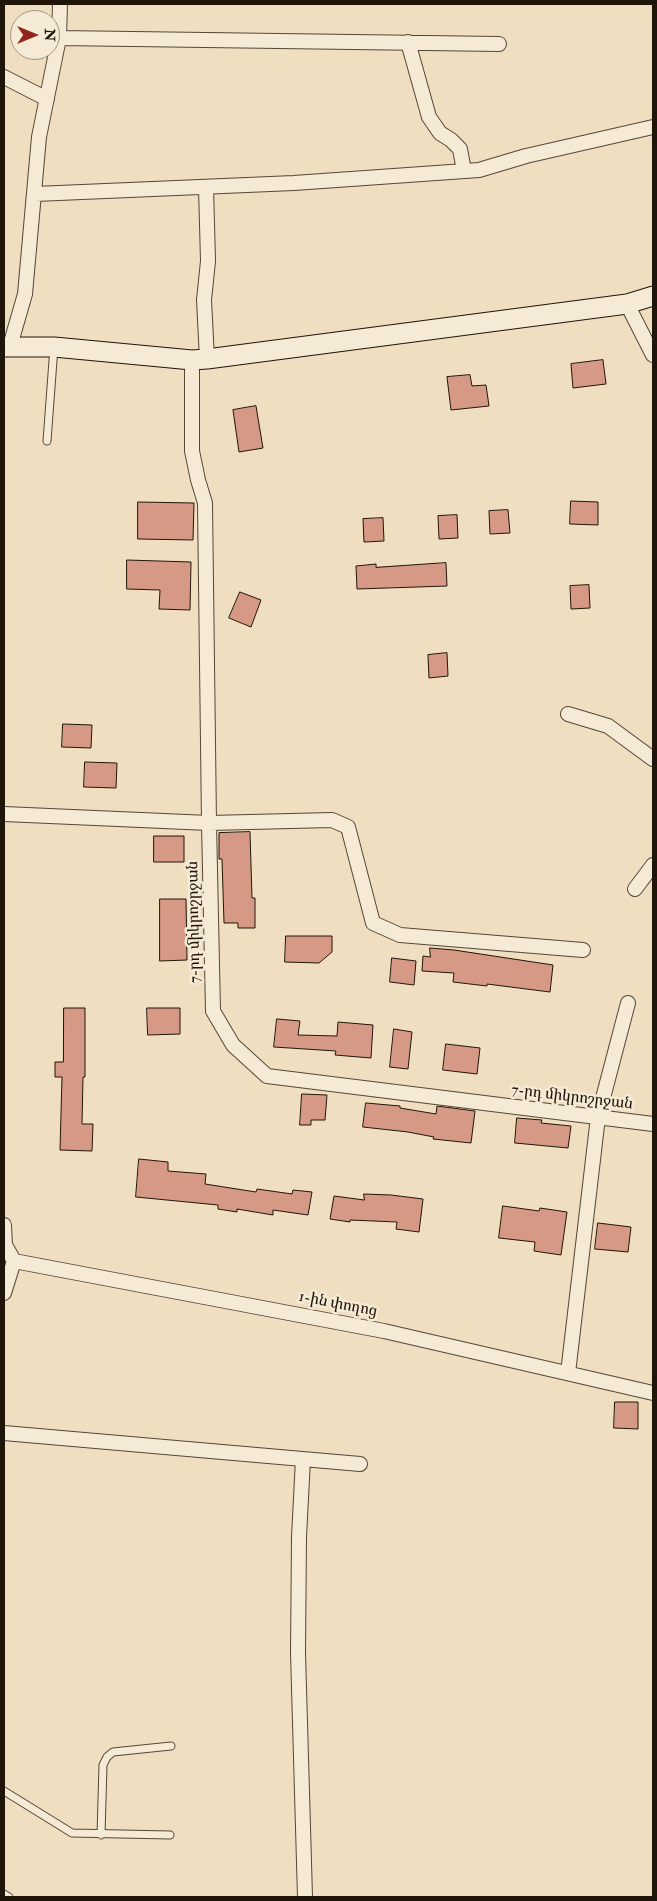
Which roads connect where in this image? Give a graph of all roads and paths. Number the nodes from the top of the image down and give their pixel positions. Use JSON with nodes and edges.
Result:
{"nodes":[{"id":1,"x":60,"y":38,"type":"edge"},
{"id":2,"x":408,"y":42,"type":"junction"},
{"id":3,"x":499,"y":44,"type":"dead end"},
{"id":4,"x":55,"y":60,"type":"edge"},
{"id":5,"x":4,"y":77,"type":"edge"},
{"id":6,"x":47,"y":99,"type":"junction"},
{"id":7,"x":653,"y":127,"type":"edge"},
{"id":8,"x":464,"y":171,"type":"junction"},
{"id":9,"x":206,"y":187,"type":"junction"},
{"id":10,"x":35,"y":194,"type":"junction"},
{"id":11,"x":653,"y":296,"type":"edge"},
{"id":12,"x":627,"y":304,"type":"junction"},
{"id":13,"x":6,"y":346,"type":"edge"},
{"id":14,"x":54,"y":347,"type":"junction"},
{"id":15,"x":653,"y":355,"type":"edge"},
{"id":16,"x":200,"y":359,"type":"junction"},
{"id":17,"x":47,"y":441,"type":"dead end"},
{"id":18,"x":568,"y":714,"type":"dead end"},
{"id":19,"x":653,"y":759,"type":"edge"},
{"id":20,"x":4,"y":814,"type":"edge"},
{"id":21,"x":209,"y":823,"type":"junction"},
{"id":22,"x":653,"y":865,"type":"edge"},
{"id":23,"x":635,"y":889,"type":"dead end"},
{"id":24,"x":582,"y":950,"type":"dead end"},
{"id":25,"x":628,"y":1003,"type":"dead end"},
{"id":26,"x":598,"y":1117,"type":"junction"},
{"id":27,"x":653,"y":1124,"type":"edge"},
{"id":28,"x":4,"y":1225,"type":"edge"},
{"id":29,"x":14,"y":1261,"type":"junction"},
{"id":30,"x":4,"y":1293,"type":"edge"},
{"id":31,"x":568,"y":1373,"type":"junction"},
{"id":32,"x":653,"y":1393,"type":"edge"},
{"id":33,"x":4,"y":1432,"type":"edge"},
{"id":34,"x":303,"y":1459,"type":"junction"},
{"id":35,"x":360,"y":1464,"type":"dead end"},
{"id":36,"x":171,"y":1746,"type":"dead end"},
{"id":37,"x":4,"y":1792,"type":"edge"},
{"id":38,"x":101,"y":1835,"type":"junction"},
{"id":39,"x":170,"y":1835,"type":"dead end"},
{"id":40,"x":4,"y":1894,"type":"edge"},
{"id":41,"x":9,"y":1897,"type":"edge"},
{"id":42,"x":305,"y":1897,"type":"edge"}],
"edges":[{"from":1,"to":2,"type":"street"},
{"from":2,"to":3,"type":"street"},
{"from":2,"to":8,"type":"street"},
{"from":4,"to":6,"type":"street"},
{"from":5,"to":6,"type":"street"},
{"from":6,"to":10,"type":"street"},
{"from":7,"to":8,"type":"street"},
{"from":8,"to":9,"type":"street"},
{"from":9,"to":10,"type":"street"},
{"from":9,"to":16,"type":"street","name":"7-րդ միկրոշրջան"},
{"from":10,"to":13,"type":"street"},
{"from":11,"to":12,"type":"main road"},
{"from":12,"to":15,"type":"street"},
{"from":12,"to":16,"type":"main road"},
{"from":13,"to":14,"type":"main road"},
{"from":14,"to":16,"type":"main road"},
{"from":14,"to":17,"type":"lane"},
{"from":16,"to":21,"type":"street","name":"7-րդ միկրոշրջան"},
{"from":18,"to":19,"type":"street"},
{"from":20,"to":21,"type":"street"},
{"from":21,"to":24,"type":"street"},
{"from":21,"to":26,"type":"street","name":"7-րդ միկրոշրջան"},
{"from":22,"to":23,"type":"street"},
{"from":25,"to":26,"type":"street"},
{"from":26,"to":27,"type":"street","name":"7-րդ միկրոշրջան"},
{"from":26,"to":31,"type":"street"},
{"from":28,"to":29,"type":"street"},
{"from":29,"to":30,"type":"street"},
{"from":29,"to":31,"type":"street","name":"1-ին փողոց"},
{"from":31,"to":32,"type":"street","name":"1-ին փողոց"},
{"from":33,"to":34,"type":"street"},
{"from":34,"to":35,"type":"street"},
{"from":34,"to":42,"type":"street"},
{"from":36,"to":38,"type":"lane"},
{"from":37,"to":38,"type":"lane"},
{"from":38,"to":39,"type":"lane"},
{"from":40,"to":41,"type":"lane"}]}
